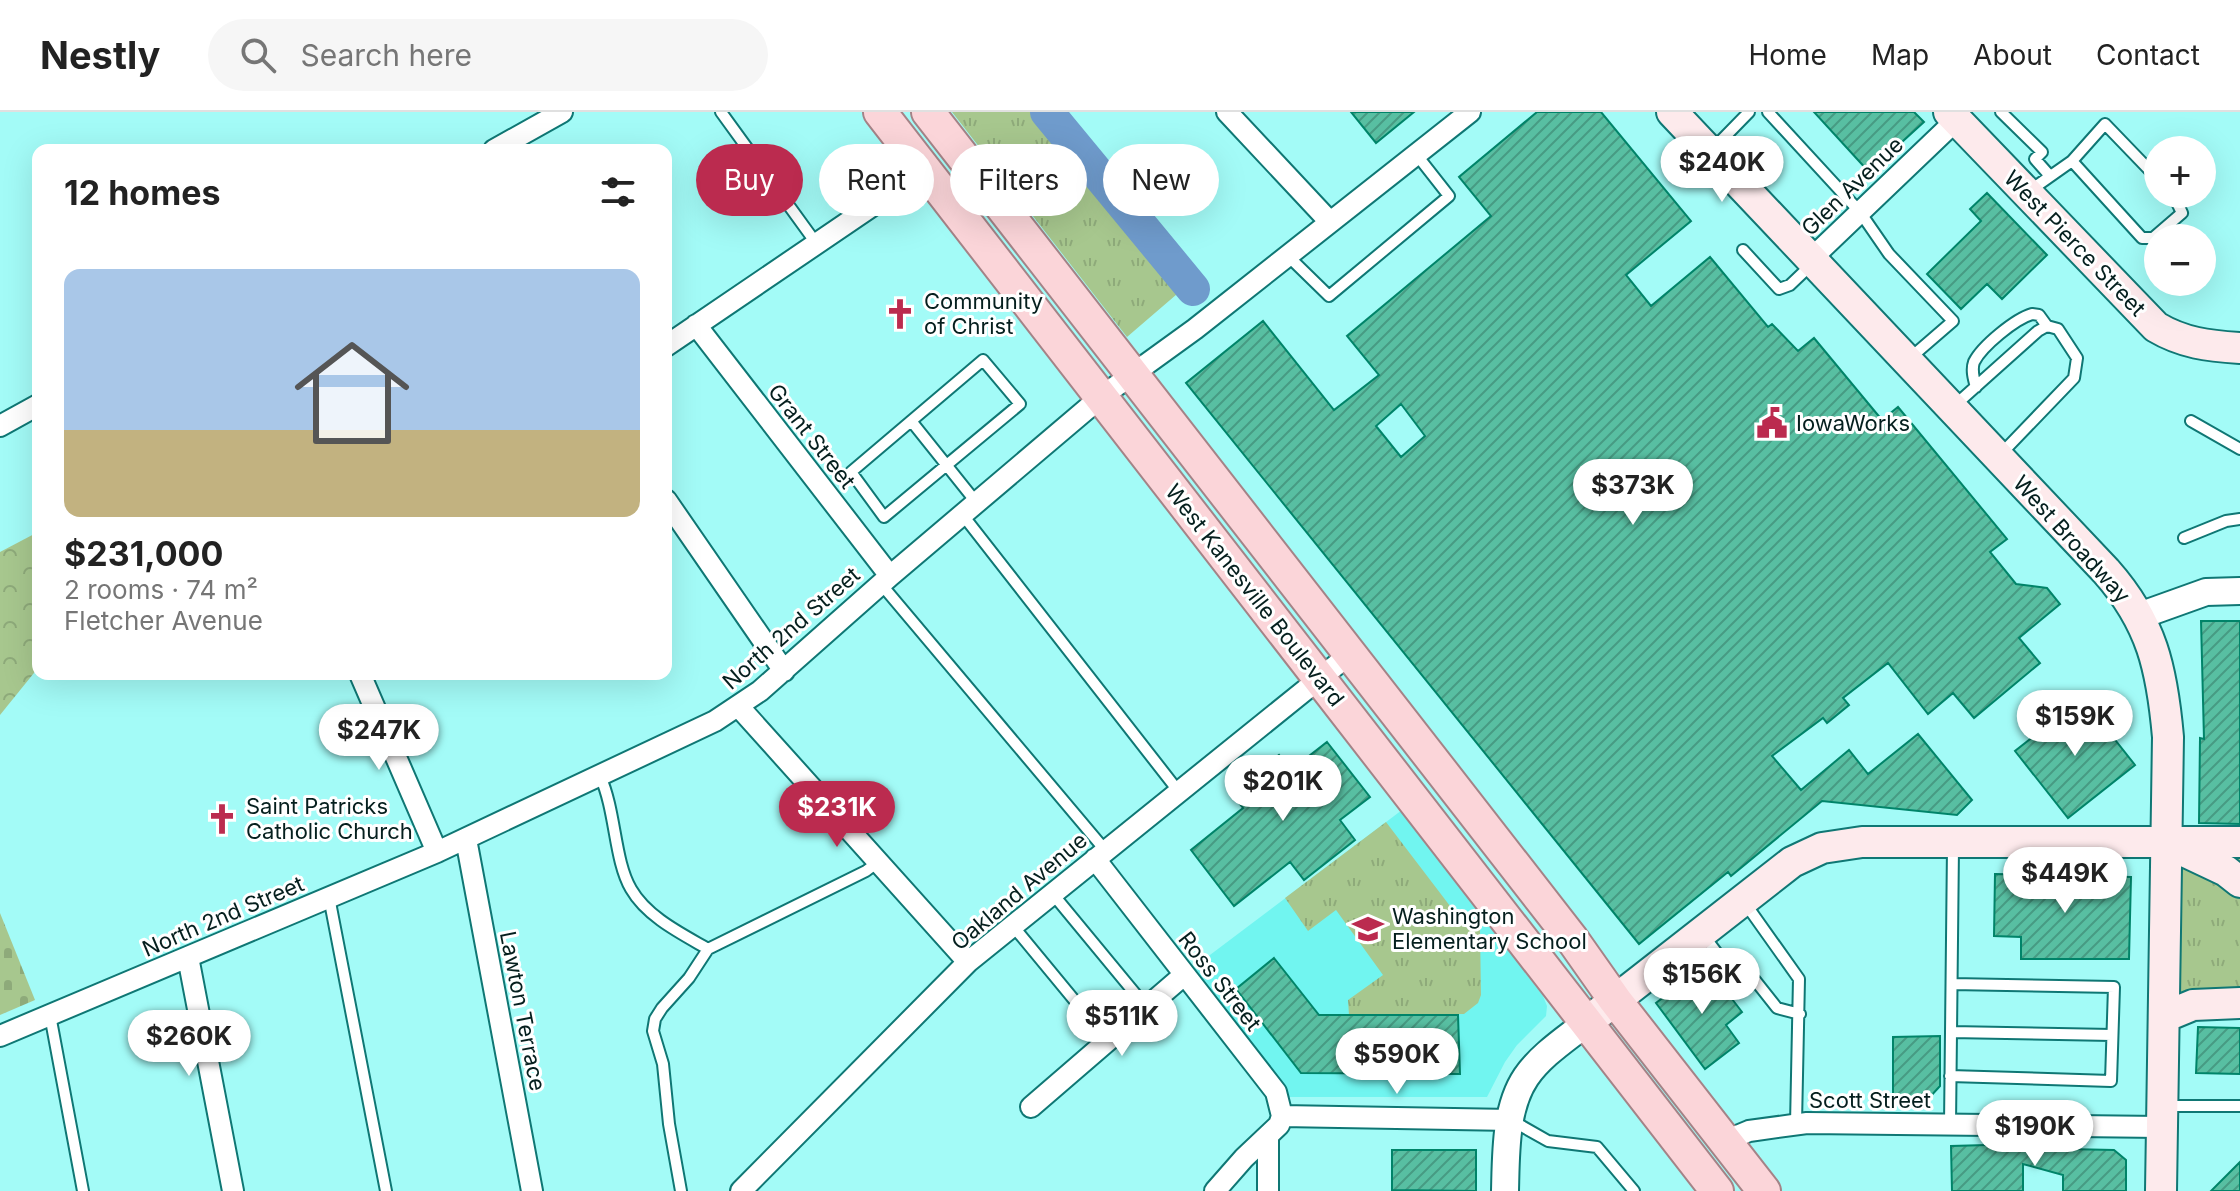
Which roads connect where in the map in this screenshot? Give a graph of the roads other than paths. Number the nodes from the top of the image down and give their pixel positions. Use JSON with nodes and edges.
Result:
{"nodes":[{"id":1,"x":562,"y":112,"type":"edge"},
{"id":2,"x":721,"y":112,"type":"edge"},
{"id":3,"x":880,"y":112,"type":"edge"},
{"id":4,"x":928,"y":112,"type":"edge"},
{"id":5,"x":1227,"y":112,"type":"edge"},
{"id":6,"x":1672,"y":112,"type":"edge"},
{"id":7,"x":1749,"y":112,"type":"edge"},
{"id":8,"x":1768,"y":112,"type":"edge"},
{"id":9,"x":2001,"y":112,"type":"edge"},
{"id":10,"x":1953,"y":114,"type":"edge"},
{"id":11,"x":1456,"y":116,"type":"edge"},
{"id":12,"x":505,"y":144,"type":"edge"},
{"id":13,"x":905,"y":144,"type":"edge"},
{"id":14,"x":1709,"y":152,"type":"junction"},
{"id":15,"x":1416,"y":154,"type":"junction"},
{"id":16,"x":2072,"y":161,"type":"junction"},
{"id":17,"x":2144,"y":164,"type":"edge"},
{"id":18,"x":934,"y":182,"type":"edge"},
{"id":19,"x":2038,"y":185,"type":"junction"},
{"id":20,"x":2180,"y":208,"type":"edge"},
{"id":21,"x":1860,"y":212,"type":"junction"},
{"id":22,"x":856,"y":216,"type":"edge"},
{"id":23,"x":1330,"y":222,"type":"junction"},
{"id":24,"x":816,"y":243,"type":"junction"},
{"id":25,"x":1743,"y":250,"type":"dead end"},
{"id":26,"x":1288,"y":256,"type":"junction"},
{"id":27,"x":1812,"y":261,"type":"junction"},
{"id":28,"x":696,"y":325,"type":"junction"},
{"id":29,"x":2047,"y":326,"type":"junction"},
{"id":30,"x":672,"y":342,"type":"edge"},
{"id":31,"x":2228,"y":347,"type":"edge"},
{"id":32,"x":1906,"y":361,"type":"junction"},
{"id":33,"x":1132,"y":376,"type":"junction"},
{"id":34,"x":1976,"y":387,"type":"junction"},
{"id":35,"x":1101,"y":397,"type":"junction"},
{"id":36,"x":32,"y":408,"type":"edge"},
{"id":37,"x":1952,"y":408,"type":"junction"},
{"id":38,"x":2191,"y":421,"type":"dead end"},
{"id":39,"x":912,"y":422,"type":"junction"},
{"id":40,"x":0,"y":426,"type":"edge"},
{"id":41,"x":2240,"y":449,"type":"edge"},
{"id":42,"x":1998,"y":457,"type":"junction"},
{"id":43,"x":947,"y":466,"type":"junction"},
{"id":44,"x":969,"y":508,"type":"junction"},
{"id":45,"x":672,"y":509,"type":"edge"},
{"id":46,"x":2240,"y":519,"type":"edge"},
{"id":47,"x":2184,"y":538,"type":"dead end"},
{"id":48,"x":885,"y":580,"type":"junction"},
{"id":49,"x":2240,"y":591,"type":"edge"},
{"id":50,"x":2139,"y":616,"type":"junction"},
{"id":51,"x":1350,"y":654,"type":"junction"},
{"id":52,"x":784,"y":671,"type":"junction"},
{"id":53,"x":1320,"y":679,"type":"junction"},
{"id":54,"x":363,"y":680,"type":"edge"},
{"id":55,"x":739,"y":707,"type":"junction"},
{"id":56,"x":600,"y":776,"type":"junction"},
{"id":57,"x":1179,"y":792,"type":"junction"},
{"id":58,"x":466,"y":839,"type":"junction"},
{"id":59,"x":1953,"y":842,"type":"junction"},
{"id":60,"x":2166,"y":842,"type":"junction"},
{"id":61,"x":2240,"y":842,"type":"edge"},
{"id":62,"x":437,"y":852,"type":"junction"},
{"id":63,"x":1100,"y":855,"type":"junction"},
{"id":64,"x":878,"y":862,"type":"junction"},
{"id":65,"x":2240,"y":882,"type":"edge"},
{"id":66,"x":1052,"y":893,"type":"junction"},
{"id":67,"x":329,"y":897,"type":"junction"},
{"id":68,"x":1743,"y":900,"type":"junction"},
{"id":69,"x":1013,"y":926,"type":"junction"},
{"id":70,"x":1701,"y":933,"type":"junction"},
{"id":71,"x":708,"y":949,"type":"junction"},
{"id":72,"x":188,"y":957,"type":"junction"},
{"id":73,"x":968,"y":962,"type":"junction"},
{"id":74,"x":1184,"y":975,"type":"junction"},
{"id":75,"x":1952,"y":984,"type":"junction"},
{"id":76,"x":1615,"y":1000,"type":"junction"},
{"id":77,"x":2240,"y":1003,"type":"edge"},
{"id":78,"x":1147,"y":1008,"type":"junction"},
{"id":79,"x":1800,"y":1014,"type":"junction"},
{"id":80,"x":50,"y":1015,"type":"junction"},
{"id":81,"x":2164,"y":1017,"type":"junction"},
{"id":82,"x":1586,"y":1023,"type":"junction"},
{"id":83,"x":1951,"y":1032,"type":"junction"},
{"id":84,"x":2112,"y":1035,"type":"junction"},
{"id":85,"x":0,"y":1036,"type":"edge"},
{"id":86,"x":1108,"y":1041,"type":"junction"},
{"id":87,"x":1950,"y":1076,"type":"junction"},
{"id":88,"x":2240,"y":1106,"type":"edge"},
{"id":89,"x":1031,"y":1107,"type":"dead end"},
{"id":90,"x":1282,"y":1116,"type":"junction"},
{"id":91,"x":2162,"y":1116,"type":"junction"},
{"id":92,"x":1511,"y":1120,"type":"junction"},
{"id":93,"x":1796,"y":1124,"type":"junction"},
{"id":94,"x":1950,"y":1125,"type":"junction"},
{"id":95,"x":1268,"y":1137,"type":"junction"},
{"id":96,"x":1725,"y":1141,"type":"junction"},
{"id":97,"x":83,"y":1191,"type":"edge"},
{"id":98,"x":233,"y":1191,"type":"edge"},
{"id":99,"x":386,"y":1191,"type":"edge"},
{"id":100,"x":532,"y":1191,"type":"edge"},
{"id":101,"x":681,"y":1191,"type":"edge"},
{"id":102,"x":741,"y":1191,"type":"edge"},
{"id":103,"x":1215,"y":1191,"type":"edge"},
{"id":104,"x":1268,"y":1191,"type":"edge"},
{"id":105,"x":1505,"y":1191,"type":"edge"},
{"id":106,"x":1634,"y":1191,"type":"edge"},
{"id":107,"x":1717,"y":1191,"type":"edge"},
{"id":108,"x":1764,"y":1191,"type":"edge"},
{"id":109,"x":2161,"y":1191,"type":"edge"}],
"edges":[{"from":1,"to":12,"type":"street"},
{"from":2,"to":24,"type":"lane"},
{"from":3,"to":13,"type":"main road","name":"West Kanesville Boulevard"},
{"from":4,"to":33,"type":"main road","name":"West Kanesville Boulevard"},
{"from":5,"to":23,"type":"street"},
{"from":6,"to":14,"type":"main road","name":"West Broadway"},
{"from":7,"to":14,"type":"lane"},
{"from":8,"to":21,"type":"lane"},
{"from":9,"to":19,"type":"lane"},
{"from":10,"to":19,"type":"main road","name":"West Pierce Street"},
{"from":10,"to":21,"type":"street","name":"Glen Avenue"},
{"from":11,"to":15,"type":"street","name":"North 2nd Street"},
{"from":14,"to":27,"type":"main road","name":"West Broadway"},
{"from":15,"to":23,"type":"street","name":"North 2nd Street"},
{"from":15,"to":26,"type":"lane"},
{"from":16,"to":17,"type":"lane"},
{"from":16,"to":19,"type":"lane"},
{"from":16,"to":20,"type":"lane"},
{"from":18,"to":35,"type":"main road","name":"West Kanesville Boulevard"},
{"from":19,"to":31,"type":"main road","name":"West Pierce Street"},
{"from":21,"to":27,"type":"street","name":"Glen Avenue"},
{"from":21,"to":32,"type":"lane"},
{"from":22,"to":24,"type":"street"},
{"from":23,"to":26,"type":"street","name":"North 2nd Street"},
{"from":24,"to":28,"type":"street"},
{"from":25,"to":27,"type":"lane"},
{"from":26,"to":33,"type":"street","name":"North 2nd Street"},
{"from":27,"to":32,"type":"main road","name":"West Broadway"},
{"from":28,"to":30,"type":"street"},
{"from":28,"to":48,"type":"street","name":"Grant Street"},
{"from":29,"to":34,"type":"lane"},
{"from":29,"to":34,"type":"lane"},
{"from":29,"to":42,"type":"lane"},
{"from":32,"to":37,"type":"main road","name":"West Broadway"},
{"from":33,"to":35,"type":"street","name":"North 2nd Street"},
{"from":33,"to":51,"type":"main road","name":"West Kanesville Boulevard"},
{"from":34,"to":37,"type":"lane"},
{"from":35,"to":44,"type":"street","name":"North 2nd Street"},
{"from":35,"to":53,"type":"main road","name":"West Kanesville Boulevard"},
{"from":36,"to":40,"type":"street"},
{"from":37,"to":42,"type":"main road","name":"West Broadway"},
{"from":38,"to":41,"type":"lane"},
{"from":39,"to":43,"type":"lane"},
{"from":39,"to":43,"type":"lane"},
{"from":39,"to":43,"type":"lane"},
{"from":42,"to":50,"type":"main road","name":"West Broadway"},
{"from":43,"to":44,"type":"lane"},
{"from":44,"to":48,"type":"street","name":"North 2nd Street"},
{"from":44,"to":57,"type":"lane"},
{"from":45,"to":52,"type":"street"},
{"from":46,"to":47,"type":"lane"},
{"from":48,"to":52,"type":"street","name":"North 2nd Street"},
{"from":48,"to":63,"type":"lane"},
{"from":49,"to":50,"type":"street"},
{"from":50,"to":60,"type":"main road","name":"West Broadway"},
{"from":51,"to":53,"type":"street","name":"Oakland Avenue"},
{"from":51,"to":76,"type":"main road","name":"West Kanesville Boulevard"},
{"from":52,"to":55,"type":"street","name":"North 2nd Street"},
{"from":53,"to":57,"type":"street","name":"Oakland Avenue"},
{"from":53,"to":82,"type":"main road","name":"West Kanesville Boulevard"},
{"from":54,"to":62,"type":"street"},
{"from":55,"to":56,"type":"street","name":"North 2nd Street"},
{"from":55,"to":64,"type":"street"},
{"from":56,"to":58,"type":"street","name":"North 2nd Street"},
{"from":56,"to":71,"type":"lane"},
{"from":57,"to":63,"type":"street","name":"Oakland Avenue"},
{"from":58,"to":62,"type":"street","name":"North 2nd Street"},
{"from":58,"to":100,"type":"street","name":"Lawton Terrace"},
{"from":59,"to":60,"type":"main road"},
{"from":59,"to":68,"type":"main road"},
{"from":59,"to":75,"type":"lane"},
{"from":60,"to":61,"type":"main road"},
{"from":60,"to":65,"type":"main road"},
{"from":60,"to":81,"type":"main road","name":"West Broadway"},
{"from":62,"to":67,"type":"street","name":"North 2nd Street"},
{"from":63,"to":66,"type":"street","name":"Oakland Avenue"},
{"from":63,"to":74,"type":"street","name":"Ross Street"},
{"from":64,"to":71,"type":"lane"},
{"from":64,"to":73,"type":"street"},
{"from":66,"to":69,"type":"street","name":"Oakland Avenue"},
{"from":66,"to":78,"type":"lane"},
{"from":67,"to":72,"type":"street","name":"North 2nd Street"},
{"from":67,"to":99,"type":"lane"},
{"from":68,"to":70,"type":"main road"},
{"from":68,"to":79,"type":"lane"},
{"from":69,"to":73,"type":"street","name":"Oakland Avenue"},
{"from":69,"to":86,"type":"lane"},
{"from":70,"to":76,"type":"main road"},
{"from":70,"to":79,"type":"lane"},
{"from":71,"to":101,"type":"lane"},
{"from":72,"to":80,"type":"street","name":"North 2nd Street"},
{"from":72,"to":98,"type":"street"},
{"from":73,"to":102,"type":"street","name":"Oakland Avenue"},
{"from":74,"to":78,"type":"street"},
{"from":74,"to":90,"type":"street","name":"Ross Street"},
{"from":75,"to":83,"type":"lane"},
{"from":75,"to":84,"type":"lane"},
{"from":76,"to":82,"type":"main road"},
{"from":76,"to":96,"type":"main road","name":"West Kanesville Boulevard"},
{"from":77,"to":81,"type":"main road"},
{"from":78,"to":86,"type":"street"},
{"from":79,"to":93,"type":"lane"},
{"from":80,"to":85,"type":"street","name":"North 2nd Street"},
{"from":80,"to":97,"type":"lane"},
{"from":81,"to":91,"type":"main road","name":"West Broadway"},
{"from":82,"to":92,"type":"street"},
{"from":82,"to":107,"type":"main road","name":"West Kanesville Boulevard"},
{"from":83,"to":84,"type":"lane"},
{"from":83,"to":87,"type":"lane"},
{"from":84,"to":87,"type":"lane"},
{"from":86,"to":89,"type":"street"},
{"from":87,"to":94,"type":"lane"},
{"from":88,"to":91,"type":"lane"},
{"from":90,"to":92,"type":"street"},
{"from":90,"to":95,"type":"street"},
{"from":91,"to":94,"type":"street","name":"Scott Street"},
{"from":91,"to":109,"type":"main road","name":"West Broadway"},
{"from":92,"to":105,"type":"street"},
{"from":92,"to":106,"type":"lane"},
{"from":93,"to":94,"type":"street","name":"Scott Street"},
{"from":93,"to":96,"type":"street","name":"Scott Street"},
{"from":95,"to":103,"type":"street"},
{"from":95,"to":104,"type":"street"},
{"from":96,"to":108,"type":"main road","name":"West Kanesville Boulevard"}]}
